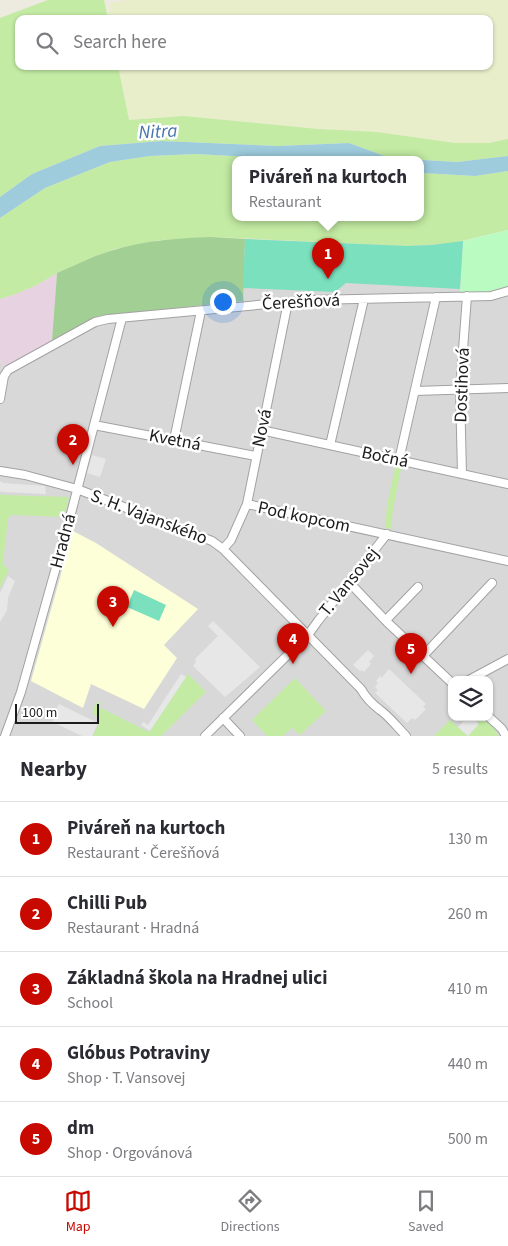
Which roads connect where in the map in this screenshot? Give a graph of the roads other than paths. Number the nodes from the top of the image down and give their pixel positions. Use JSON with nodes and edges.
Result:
{"nodes":[{"id":1,"x":508,"y":291,"type":"edge"},
{"id":2,"x":467,"y":296,"type":"junction"},
{"id":3,"x":436,"y":297,"type":"junction"},
{"id":4,"x":364,"y":299,"type":"junction"},
{"id":5,"x":288,"y":302,"type":"junction"},
{"id":6,"x":201,"y":311,"type":"junction"},
{"id":7,"x":122,"y":318,"type":"junction"},
{"id":8,"x":508,"y":388,"type":"edge"},
{"id":9,"x":460,"y":390,"type":"junction"},
{"id":10,"x":415,"y":391,"type":"junction"},
{"id":11,"x":0,"y":399,"type":"edge"},
{"id":12,"x":94,"y":425,"type":"junction"},
{"id":13,"x":261,"y":430,"type":"junction"},
{"id":14,"x":174,"y":440,"type":"junction"},
{"id":15,"x":330,"y":445,"type":"junction"},
{"id":16,"x":256,"y":456,"type":"junction"},
{"id":17,"x":399,"y":460,"type":"junction"},
{"id":18,"x":0,"y":471,"type":"edge"},
{"id":19,"x":462,"y":474,"type":"junction"},
{"id":20,"x":508,"y":484,"type":"edge"},
{"id":21,"x":77,"y":489,"type":"junction"},
{"id":22,"x":247,"y":504,"type":"junction"},
{"id":23,"x":387,"y":534,"type":"junction"},
{"id":24,"x":223,"y":549,"type":"junction"},
{"id":25,"x":508,"y":561,"type":"edge"},
{"id":26,"x":349,"y":582,"type":"junction"},
{"id":27,"x":492,"y":583,"type":"dead end"},
{"id":28,"x":418,"y":587,"type":"dead end"},
{"id":29,"x":386,"y":620,"type":"junction"},
{"id":30,"x":308,"y":635,"type":"junction"},
{"id":31,"x":423,"y":656,"type":"junction"},
{"id":32,"x":508,"y":659,"type":"edge"},
{"id":33,"x":476,"y":676,"type":"edge"},
{"id":34,"x":448,"y":679,"type":"edge"},
{"id":35,"x":223,"y":718,"type":"junction"},
{"id":36,"x":493,"y":721,"type":"edge"},
{"id":37,"x":5,"y":734,"type":"edge"},
{"id":38,"x":205,"y":736,"type":"edge"},
{"id":39,"x":240,"y":736,"type":"edge"},
{"id":40,"x":406,"y":736,"type":"edge"},
{"id":41,"x":506,"y":736,"type":"edge"}],
"edges":[{"from":1,"to":2,"type":"street","name":"Čerešňová"},
{"from":2,"to":3,"type":"street","name":"Čerešňová"},
{"from":2,"to":9,"type":"street","name":"Dostihová"},
{"from":3,"to":4,"type":"street","name":"Čerešňová"},
{"from":3,"to":10,"type":"street"},
{"from":4,"to":5,"type":"street","name":"Čerešňová"},
{"from":4,"to":15,"type":"street"},
{"from":5,"to":6,"type":"street","name":"Čerešňová"},
{"from":5,"to":13,"type":"street","name":"Nová"},
{"from":6,"to":7,"type":"street","name":"Čerešňová"},
{"from":6,"to":14,"type":"street"},
{"from":7,"to":11,"type":"street","name":"Čerešňová"},
{"from":7,"to":12,"type":"street","name":"Hradná"},
{"from":8,"to":9,"type":"street"},
{"from":9,"to":10,"type":"street"},
{"from":9,"to":19,"type":"street","name":"Dostihová"},
{"from":10,"to":17,"type":"street"},
{"from":12,"to":14,"type":"street","name":"Kvetná"},
{"from":12,"to":21,"type":"street","name":"Hradná"},
{"from":13,"to":15,"type":"street","name":"Bočná"},
{"from":13,"to":16,"type":"street","name":"Nová"},
{"from":14,"to":16,"type":"street","name":"Kvetná"},
{"from":15,"to":17,"type":"street","name":"Bočná"},
{"from":16,"to":22,"type":"street","name":"Nová"},
{"from":17,"to":19,"type":"street","name":"Bočná"},
{"from":18,"to":21,"type":"street","name":"S. H. Vajanského"},
{"from":19,"to":20,"type":"street","name":"Bočná"},
{"from":21,"to":24,"type":"street","name":"S. H. Vajanského"},
{"from":21,"to":37,"type":"street","name":"Hradná"},
{"from":22,"to":23,"type":"street","name":"Pod kopcom"},
{"from":22,"to":24,"type":"street","name":"Nová"},
{"from":23,"to":25,"type":"street","name":"Pod kopcom"},
{"from":23,"to":26,"type":"street","name":"T. Vansovej"},
{"from":24,"to":30,"type":"street","name":"S. H. Vajanského"},
{"from":26,"to":29,"type":"street"},
{"from":26,"to":30,"type":"street","name":"T. Vansovej"},
{"from":27,"to":31,"type":"street"},
{"from":28,"to":29,"type":"street"},
{"from":29,"to":31,"type":"street"},
{"from":30,"to":35,"type":"street","name":"T. Vansovej"},
{"from":30,"to":40,"type":"street","name":"S. H. Vajanského"},
{"from":31,"to":34,"type":"street"},
{"from":32,"to":33,"type":"street"},
{"from":35,"to":38,"type":"street","name":"T. Vansovej"},
{"from":35,"to":39,"type":"street"},
{"from":36,"to":41,"type":"street"}]}
